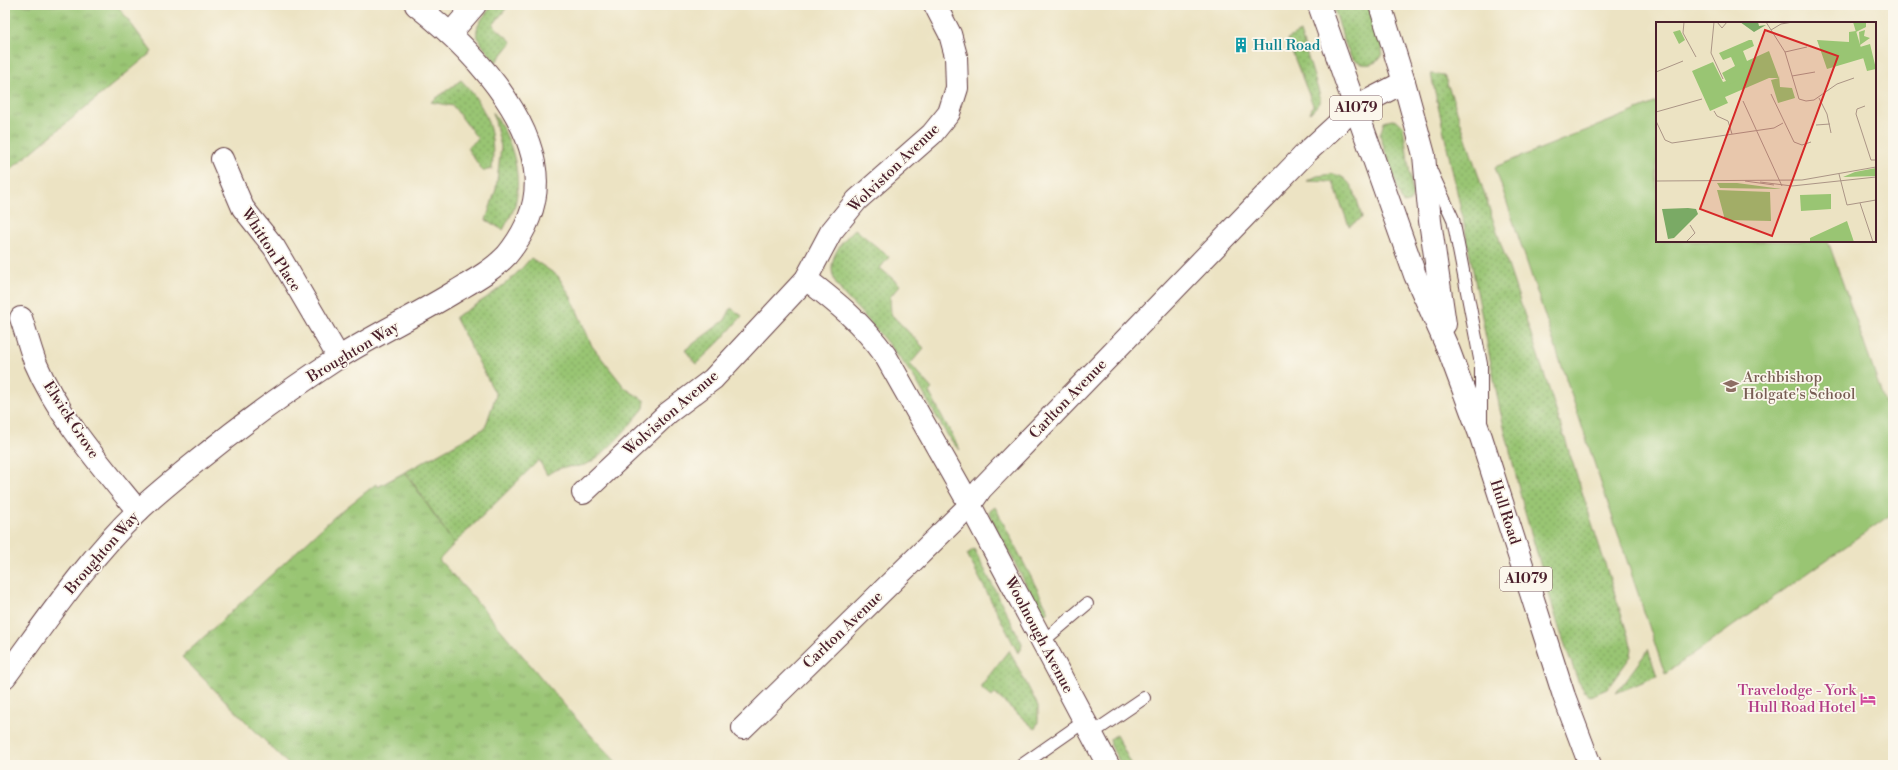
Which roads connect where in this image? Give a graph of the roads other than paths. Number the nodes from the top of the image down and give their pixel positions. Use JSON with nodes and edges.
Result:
{"nodes":[{"id":1,"x":416,"y":5,"type":"edge"},
{"id":2,"x":475,"y":5,"type":"edge"},
{"id":3,"x":935,"y":5,"type":"edge"},
{"id":4,"x":1319,"y":5,"type":"edge"},
{"id":5,"x":1380,"y":5,"type":"edge"},
{"id":6,"x":450,"y":34,"type":"junction"},
{"id":7,"x":1404,"y":82,"type":"junction"},
{"id":8,"x":1356,"y":107,"type":"junction"},
{"id":9,"x":1424,"y":155,"type":"junction"},
{"id":10,"x":222,"y":159,"type":"dead end"},
{"id":11,"x":806,"y":279,"type":"junction"},
{"id":12,"x":21,"y":318,"type":"dead end"},
{"id":13,"x":1449,"y":351,"type":"junction"},
{"id":14,"x":339,"y":358,"type":"junction"},
{"id":15,"x":1481,"y":437,"type":"junction"},
{"id":16,"x":583,"y":493,"type":"dead end"},
{"id":17,"x":970,"y":505,"type":"junction"},
{"id":18,"x":138,"y":511,"type":"junction"},
{"id":19,"x":1087,"y":604,"type":"dead end"},
{"id":20,"x":1042,"y":642,"type":"junction"},
{"id":21,"x":5,"y":677,"type":"edge"},
{"id":22,"x":1144,"y":698,"type":"dead end"},
{"id":23,"x":742,"y":728,"type":"dead end"},
{"id":24,"x":1088,"y":728,"type":"junction"},
{"id":25,"x":1022,"y":765,"type":"edge"},
{"id":26,"x":1108,"y":765,"type":"edge"},
{"id":27,"x":1590,"y":765,"type":"edge"}],
"edges":[{"from":1,"to":6,"type":"street","name":"Broughton Way"},
{"from":2,"to":6,"type":"street"},
{"from":3,"to":11,"type":"street","name":"Wolviston Avenue"},
{"from":4,"to":8,"type":"street","name":"Hull Road","number":"A1079"},
{"from":5,"to":7,"type":"street","name":"Hull Road","number":"A1079"},
{"from":6,"to":14,"type":"street","name":"Broughton Way"},
{"from":7,"to":8,"type":"street","name":"Carlton Avenue"},
{"from":7,"to":9,"type":"street","name":"Hull Road","number":"A1079"},
{"from":8,"to":13,"type":"street","name":"Hull Road","number":"A1079"},
{"from":8,"to":17,"type":"street","name":"Carlton Avenue"},
{"from":9,"to":13,"type":"street","name":"Hull Road","number":"A1079"},
{"from":9,"to":15,"type":"lane"},
{"from":10,"to":14,"type":"street","name":"Whitton Place"},
{"from":11,"to":16,"type":"street","name":"Wolviston Avenue"},
{"from":11,"to":17,"type":"street"},
{"from":12,"to":18,"type":"street","name":"Elwick Grove"},
{"from":13,"to":15,"type":"street","name":"Hull Road","number":"A1079"},
{"from":14,"to":18,"type":"street","name":"Broughton Way"},
{"from":15,"to":27,"type":"street","name":"Hull Road","number":"A1079"},
{"from":17,"to":20,"type":"street","name":"Woolnough Avenue"},
{"from":17,"to":23,"type":"street","name":"Carlton Avenue"},
{"from":18,"to":21,"type":"street","name":"Broughton Way"},
{"from":19,"to":20,"type":"lane"},
{"from":20,"to":24,"type":"street","name":"Woolnough Avenue"},
{"from":22,"to":24,"type":"lane"},
{"from":24,"to":25,"type":"lane"},
{"from":24,"to":26,"type":"street","name":"Woolnough Avenue"}]}
